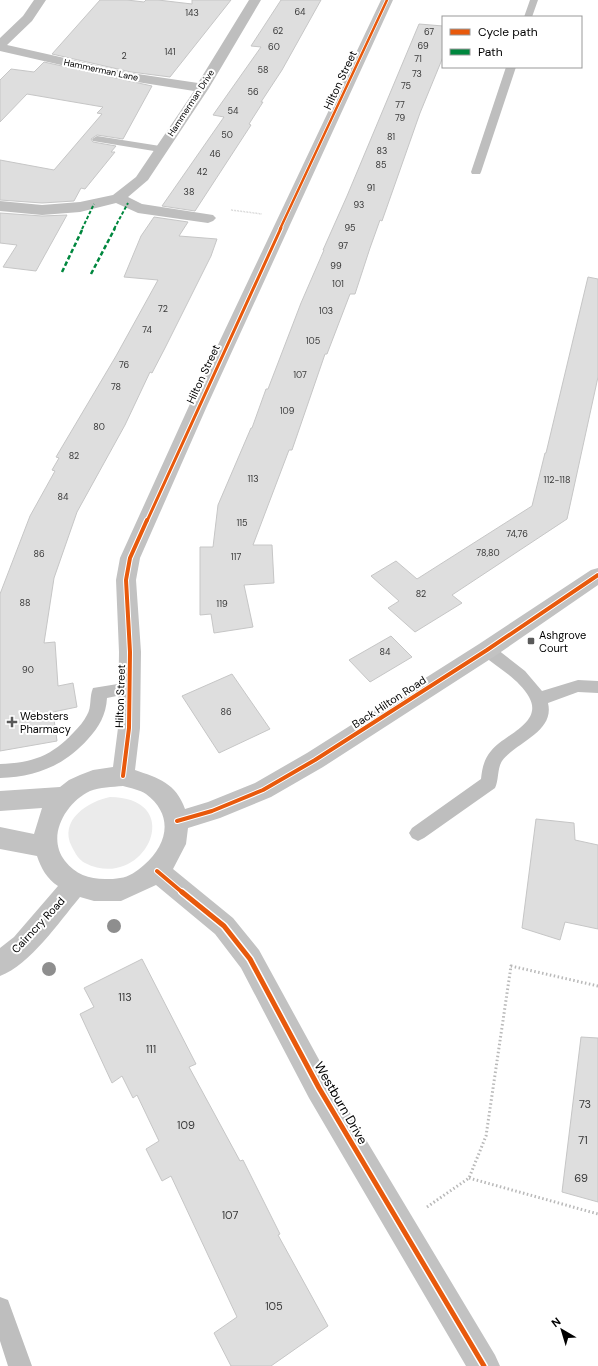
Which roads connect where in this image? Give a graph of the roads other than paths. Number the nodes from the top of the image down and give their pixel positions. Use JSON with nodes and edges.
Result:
{"nodes":[{"id":1,"x":40,"y":0,"type":"edge"},
{"id":2,"x":255,"y":0,"type":"edge"},
{"id":3,"x":387,"y":0,"type":"edge"},
{"id":4,"x":534,"y":0,"type":"edge"},
{"id":5,"x":528,"y":16,"type":"edge"},
{"id":6,"x":0,"y":44,"type":"edge"},
{"id":7,"x":0,"y":47,"type":"edge"},
{"id":8,"x":511,"y":68,"type":"edge"},
{"id":9,"x":202,"y":88,"type":"junction"},
{"id":10,"x":97,"y":139,"type":"dead end"},
{"id":11,"x":160,"y":149,"type":"junction"},
{"id":12,"x":476,"y":172,"type":"dead end"},
{"id":13,"x":118,"y":198,"type":"junction"},
{"id":14,"x":0,"y":206,"type":"edge"},
{"id":15,"x":208,"y":218,"type":"dead end"},
{"id":16,"x":598,"y":575,"type":"edge"},
{"id":17,"x":487,"y":650,"type":"junction"},
{"id":18,"x":598,"y":687,"type":"edge"},
{"id":19,"x":130,"y":688,"type":"junction"},
{"id":20,"x":539,"y":699,"type":"junction"},
{"id":21,"x":0,"y":771,"type":"edge"},
{"id":22,"x":123,"y":776,"type":"junction"},
{"id":23,"x":64,"y":797,"type":"junction"},
{"id":24,"x":0,"y":801,"type":"edge"},
{"id":25,"x":177,"y":821,"type":"junction"},
{"id":26,"x":418,"y":834,"type":"dead end"},
{"id":27,"x":0,"y":838,"type":"edge"},
{"id":28,"x":45,"y":847,"type":"junction"},
{"id":29,"x":157,"y":871,"type":"junction"},
{"id":30,"x":74,"y":885,"type":"junction"},
{"id":31,"x":0,"y":964,"type":"edge"},
{"id":32,"x":0,"y":1308,"type":"edge"},
{"id":33,"x":20,"y":1366,"type":"edge"},
{"id":34,"x":484,"y":1366,"type":"edge"}],
"edges":[{"from":1,"to":6,"type":"street"},
{"from":2,"to":9,"type":"street","name":"Hammerman Drive"},
{"from":3,"to":19,"type":"street","name":"Hilton Street"},
{"from":4,"to":5,"type":"lane"},
{"from":7,"to":9,"type":"street","name":"Hammerman Lane"},
{"from":8,"to":12,"type":"lane"},
{"from":9,"to":11,"type":"street","name":"Hammerman Drive"},
{"from":10,"to":11,"type":"lane"},
{"from":11,"to":13,"type":"street","name":"Hammerman Drive"},
{"from":13,"to":14,"type":"street","name":"Hammerman Drive"},
{"from":13,"to":15,"type":"street"},
{"from":16,"to":17,"type":"street","name":"Back Hilton Road"},
{"from":17,"to":20,"type":"lane"},
{"from":17,"to":25,"type":"street","name":"Back Hilton Road"},
{"from":18,"to":20,"type":"lane"},
{"from":19,"to":21,"type":"lane"},
{"from":19,"to":22,"type":"street","name":"Hilton Street"},
{"from":20,"to":26,"type":"lane"},
{"from":22,"to":23,"type":"street"},
{"from":22,"to":25,"type":"street"},
{"from":23,"to":24,"type":"street"},
{"from":23,"to":28,"type":"street"},
{"from":25,"to":29,"type":"street"},
{"from":27,"to":28,"type":"street"},
{"from":28,"to":30,"type":"street"},
{"from":29,"to":30,"type":"street"},
{"from":29,"to":34,"type":"street","name":"Westburn Drive"},
{"from":30,"to":31,"type":"street","name":"Cairncry Road"},
{"from":32,"to":33,"type":"lane"}]}
